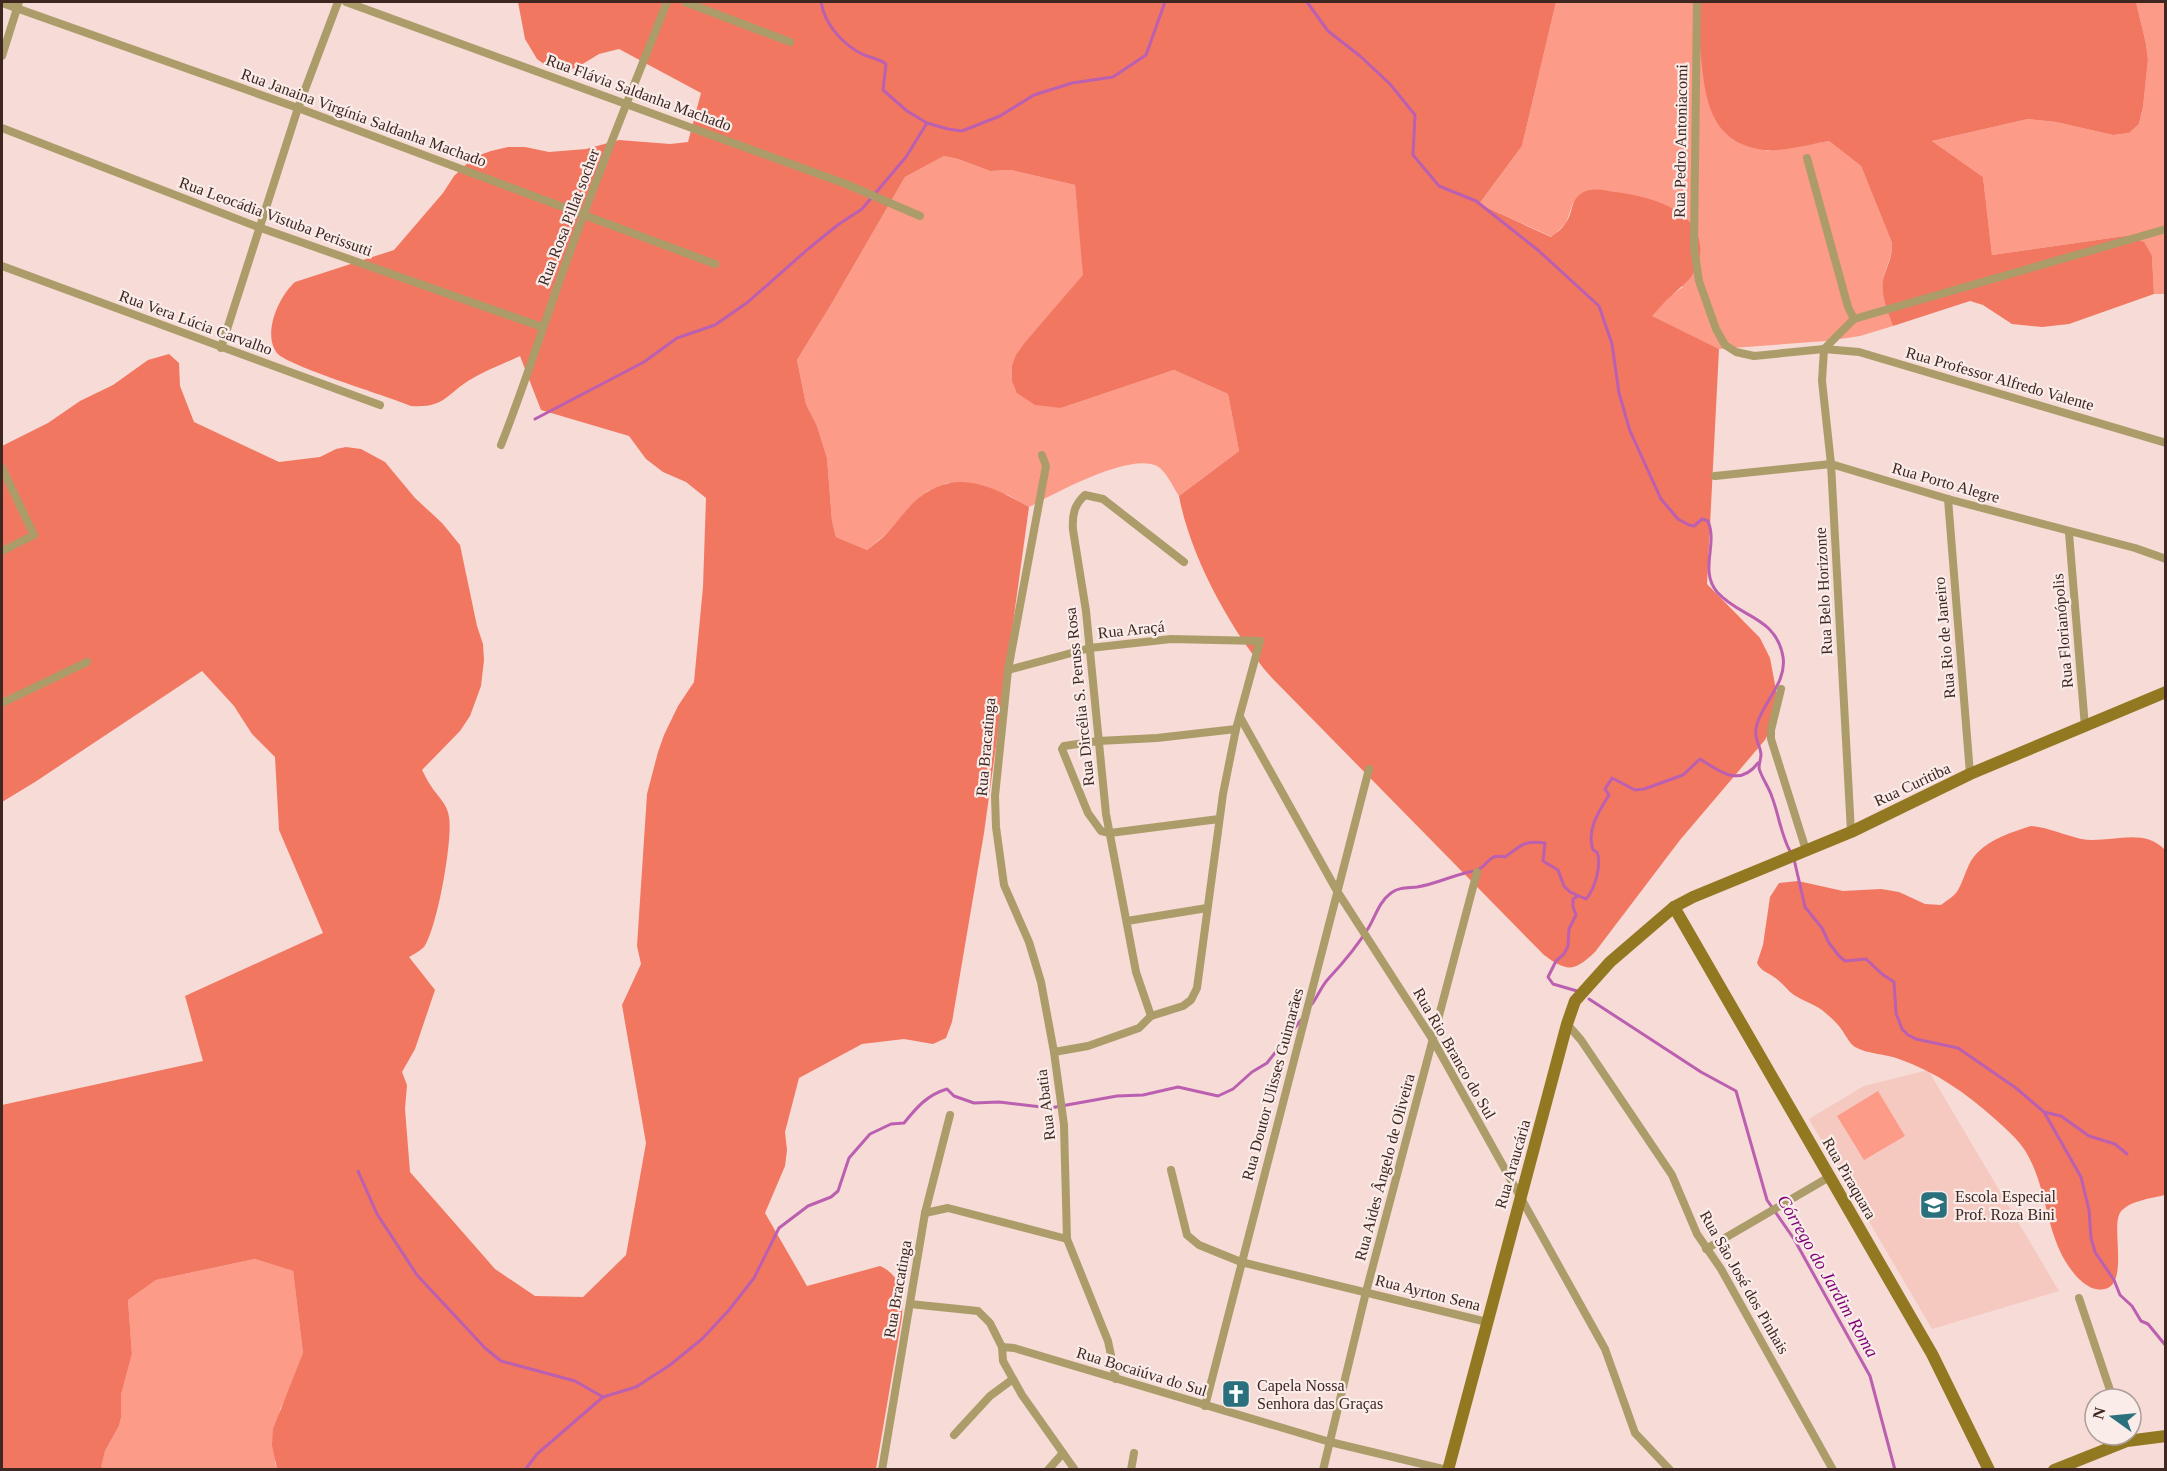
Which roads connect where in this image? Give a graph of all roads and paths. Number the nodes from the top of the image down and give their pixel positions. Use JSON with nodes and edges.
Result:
{"nodes":[{"id":1,"x":338,"y":2,"type":"edge"},
{"id":2,"x":346,"y":2,"type":"edge"},
{"id":3,"x":667,"y":2,"type":"edge"},
{"id":4,"x":685,"y":2,"type":"edge"},
{"id":5,"x":1697,"y":2,"type":"edge"},
{"id":6,"x":2,"y":3,"type":"edge"},
{"id":7,"x":18,"y":5,"type":"edge"},
{"id":8,"x":790,"y":42,"type":"dead end"},
{"id":9,"x":2,"y":56,"type":"edge"},
{"id":10,"x":627,"y":103,"type":"junction"},
{"id":11,"x":298,"y":108,"type":"junction"},
{"id":12,"x":2,"y":128,"type":"edge"},
{"id":13,"x":1807,"y":158,"type":"dead end"},
{"id":14,"x":584,"y":214,"type":"junction"},
{"id":15,"x":920,"y":216,"type":"dead end"},
{"id":16,"x":258,"y":227,"type":"junction"},
{"id":17,"x":2166,"y":229,"type":"edge"},
{"id":18,"x":715,"y":264,"type":"dead end"},
{"id":19,"x":2,"y":266,"type":"edge"},
{"id":20,"x":1854,"y":319,"type":"junction"},
{"id":21,"x":542,"y":327,"type":"junction"},
{"id":22,"x":221,"y":348,"type":"junction"},
{"id":23,"x":1824,"y":349,"type":"junction"},
{"id":24,"x":380,"y":405,"type":"dead end"},
{"id":25,"x":2166,"y":443,"type":"edge"},
{"id":26,"x":501,"y":444,"type":"dead end"},
{"id":27,"x":1042,"y":455,"type":"dead end"},
{"id":28,"x":1831,"y":464,"type":"junction"},
{"id":29,"x":2,"y":468,"type":"edge"},
{"id":30,"x":1715,"y":476,"type":"dead end"},
{"id":31,"x":1948,"y":499,"type":"junction"},
{"id":32,"x":2069,"y":532,"type":"junction"},
{"id":33,"x":2,"y":551,"type":"edge"},
{"id":34,"x":2166,"y":559,"type":"edge"},
{"id":35,"x":1184,"y":562,"type":"dead end"},
{"id":36,"x":1090,"y":648,"type":"junction"},
{"id":37,"x":87,"y":662,"type":"dead end"},
{"id":38,"x":1008,"y":670,"type":"junction"},
{"id":39,"x":1781,"y":689,"type":"dead end"},
{"id":40,"x":2166,"y":692,"type":"edge"},
{"id":41,"x":2,"y":703,"type":"edge"},
{"id":42,"x":1240,"y":717,"type":"junction"},
{"id":43,"x":2085,"y":727,"type":"junction"},
{"id":44,"x":1236,"y":729,"type":"junction"},
{"id":45,"x":1098,"y":741,"type":"junction"},
{"id":46,"x":1369,"y":769,"type":"dead end"},
{"id":47,"x":1970,"y":774,"type":"junction"},
{"id":48,"x":1219,"y":819,"type":"junction"},
{"id":49,"x":996,"y":827,"type":"joint"},
{"id":50,"x":1851,"y":832,"type":"junction"},
{"id":51,"x":1110,"y":833,"type":"junction"},
{"id":52,"x":1806,"y":850,"type":"junction"},
{"id":53,"x":1477,"y":872,"type":"dead end"},
{"id":54,"x":1337,"y":891,"type":"junction"},
{"id":55,"x":1674,"y":907,"type":"junction"},
{"id":56,"x":1208,"y":908,"type":"junction"},
{"id":57,"x":1127,"y":921,"type":"junction"},
{"id":58,"x":1151,"y":1016,"type":"junction"},
{"id":59,"x":1567,"y":1024,"type":"junction"},
{"id":60,"x":1433,"y":1040,"type":"junction"},
{"id":61,"x":1054,"y":1052,"type":"junction"},
{"id":62,"x":950,"y":1115,"type":"dead end"},
{"id":63,"x":1171,"y":1170,"type":"dead end"},
{"id":64,"x":1831,"y":1176,"type":"junction"},
{"id":65,"x":1520,"y":1196,"type":"junction"},
{"id":66,"x":925,"y":1213,"type":"junction"},
{"id":67,"x":1067,"y":1239,"type":"junction"},
{"id":68,"x":1706,"y":1249,"type":"junction"},
{"id":69,"x":1241,"y":1262,"type":"junction"},
{"id":70,"x":1366,"y":1292,"type":"junction"},
{"id":71,"x":2079,"y":1298,"type":"dead end"},
{"id":72,"x":910,"y":1304,"type":"junction"},
{"id":73,"x":1487,"y":1322,"type":"junction"},
{"id":74,"x":1002,"y":1347,"type":"junction"},
{"id":75,"x":1013,"y":1379,"type":"junction"},
{"id":76,"x":1116,"y":1379,"type":"junction"},
{"id":77,"x":2109,"y":1387,"type":"edge"},
{"id":78,"x":1205,"y":1406,"type":"junction"},
{"id":79,"x":954,"y":1435,"type":"dead end"},
{"id":80,"x":2166,"y":1436,"type":"edge"},
{"id":81,"x":2143,"y":1437,"type":"edge"},
{"id":82,"x":1330,"y":1442,"type":"junction"},
{"id":83,"x":2106,"y":1447,"type":"edge"},
{"id":84,"x":1063,"y":1453,"type":"junction"},
{"id":85,"x":1134,"y":1453,"type":"dead end"},
{"id":86,"x":882,"y":1470,"type":"edge"},
{"id":87,"x":1048,"y":1470,"type":"edge"},
{"id":88,"x":1075,"y":1470,"type":"edge"},
{"id":89,"x":1131,"y":1470,"type":"edge"},
{"id":90,"x":1323,"y":1470,"type":"edge"},
{"id":91,"x":1448,"y":1470,"type":"edge"},
{"id":92,"x":1670,"y":1470,"type":"edge"},
{"id":93,"x":1833,"y":1470,"type":"edge"},
{"id":94,"x":1989,"y":1470,"type":"edge"},
{"id":95,"x":2054,"y":1470,"type":"edge"}],
"edges":[{"from":1,"to":11,"type":"street"},
{"from":2,"to":10,"type":"street","name":"Rua Flávia Saldanha Machado"},
{"from":3,"to":10,"type":"street","name":"Rua Rosa Pillat socher"},
{"from":4,"to":8,"type":"street"},
{"from":5,"to":23,"type":"street","name":"Rua Pedro Antoniacomi"},
{"from":6,"to":7,"type":"street","name":"Rua Janaina Virgínia Saldanha Machado"},
{"from":7,"to":9,"type":"street"},
{"from":7,"to":11,"type":"street","name":"Rua Janaina Virgínia Saldanha Machado"},
{"from":10,"to":14,"type":"street","name":"Rua Rosa Pillat socher"},
{"from":10,"to":15,"type":"street","name":"Rua Flávia Saldanha Machado"},
{"from":11,"to":14,"type":"street","name":"Rua Janaina Virgínia Saldanha Machado"},
{"from":11,"to":16,"type":"street"},
{"from":12,"to":16,"type":"street","name":"Rua Leocádia Vistuba Perissutti"},
{"from":13,"to":20,"type":"street"},
{"from":14,"to":18,"type":"street","name":"Rua Janaina Virgínia Saldanha Machado"},
{"from":14,"to":21,"type":"street","name":"Rua Rosa Pillat socher"},
{"from":16,"to":21,"type":"street","name":"Rua Leocádia Vistuba Perissutti"},
{"from":16,"to":22,"type":"street"},
{"from":17,"to":20,"type":"street"},
{"from":19,"to":22,"type":"street","name":"Rua Vera Lúcia Carvalho"},
{"from":20,"to":23,"type":"street"},
{"from":21,"to":26,"type":"street","name":"Rua Rosa Pillat socher"},
{"from":22,"to":24,"type":"street","name":"Rua Vera Lúcia Carvalho"},
{"from":23,"to":25,"type":"street","name":"Rua Professor Alfredo Valente"},
{"from":23,"to":28,"type":"street","name":"Rua Belo Horizonte"},
{"from":27,"to":38,"type":"street"},
{"from":28,"to":30,"type":"street","name":"Rua Porto Alegre"},
{"from":28,"to":31,"type":"street","name":"Rua Porto Alegre"},
{"from":28,"to":50,"type":"street","name":"Rua Belo Horizonte"},
{"from":29,"to":33,"type":"street"},
{"from":31,"to":32,"type":"street","name":"Rua Porto Alegre"},
{"from":31,"to":47,"type":"street","name":"Rua Rio de Janeiro"},
{"from":32,"to":34,"type":"street","name":"Rua Porto Alegre"},
{"from":32,"to":43,"type":"street","name":"Rua Florianópolis"},
{"from":35,"to":36,"type":"street","name":"Rua Dircélia S. Peruss Rosa"},
{"from":36,"to":38,"type":"street","name":"Rua Araçá"},
{"from":36,"to":42,"type":"street","name":"Rua Araçá"},
{"from":36,"to":45,"type":"street","name":"Rua Dircélia S. Peruss Rosa"},
{"from":37,"to":41,"type":"street"},
{"from":38,"to":49,"type":"street","name":"Rua Bracatinga"},
{"from":39,"to":52,"type":"street"},
{"from":40,"to":43,"type":"street","name":"Rua Curitiba"},
{"from":42,"to":44,"type":"street"},
{"from":42,"to":54,"type":"street","name":"Rua Rio Branco do Sul"},
{"from":43,"to":47,"type":"street","name":"Rua Curitiba"},
{"from":44,"to":45,"type":"street"},
{"from":44,"to":48,"type":"street"},
{"from":45,"to":51,"type":"street","name":"Rua Dircélia S. Peruss Rosa"},
{"from":45,"to":51,"type":"street"},
{"from":46,"to":54,"type":"street","name":"Rua Doutor Ulisses Guimarães"},
{"from":47,"to":50,"type":"street","name":"Rua Curitiba"},
{"from":48,"to":51,"type":"street"},
{"from":48,"to":56,"type":"street"},
{"from":49,"to":61,"type":"street","name":"Rua Abatia"},
{"from":50,"to":52,"type":"street","name":"Rua Curitiba"},
{"from":51,"to":57,"type":"street","name":"Rua Dircélia S. Peruss Rosa"},
{"from":52,"to":55,"type":"street","name":"Rua Curitiba"},
{"from":53,"to":60,"type":"street","name":"Rua Aides Ângelo de Oliveira"},
{"from":54,"to":60,"type":"street","name":"Rua Rio Branco do Sul"},
{"from":54,"to":69,"type":"street","name":"Rua Doutor Ulisses Guimarães"},
{"from":55,"to":59,"type":"street","name":"Rua Araucária"},
{"from":55,"to":64,"type":"street","name":"Rua Piraquara"},
{"from":56,"to":57,"type":"street"},
{"from":56,"to":58,"type":"street"},
{"from":57,"to":58,"type":"street","name":"Rua Dircélia S. Peruss Rosa"},
{"from":58,"to":61,"type":"street"},
{"from":59,"to":65,"type":"street","name":"Rua Araucária"},
{"from":59,"to":68,"type":"street","name":"Rua São José dos Pinhais"},
{"from":60,"to":65,"type":"street","name":"Rua Rio Branco do Sul"},
{"from":60,"to":70,"type":"street","name":"Rua Aides Ângelo de Oliveira"},
{"from":61,"to":67,"type":"street","name":"Rua Abatia"},
{"from":62,"to":66,"type":"street","name":"Rua Bracatinga"},
{"from":63,"to":69,"type":"street","name":"Rua Ayrton Sena"},
{"from":64,"to":68,"type":"street"},
{"from":64,"to":94,"type":"street","name":"Rua Piraquara"},
{"from":65,"to":73,"type":"street","name":"Rua Araucária"},
{"from":65,"to":92,"type":"street","name":"Rua Rio Branco do Sul"},
{"from":66,"to":67,"type":"street"},
{"from":66,"to":72,"type":"street","name":"Rua Bracatinga"},
{"from":67,"to":76,"type":"street","name":"Rua Abatia"},
{"from":68,"to":93,"type":"street","name":"Rua São José dos Pinhais"},
{"from":69,"to":70,"type":"street","name":"Rua Ayrton Sena"},
{"from":69,"to":78,"type":"street","name":"Rua Doutor Ulisses Guimarães"},
{"from":70,"to":73,"type":"street","name":"Rua Ayrton Sena"},
{"from":70,"to":82,"type":"street","name":"Rua Aides Ângelo de Oliveira"},
{"from":71,"to":77,"type":"street"},
{"from":72,"to":74,"type":"street"},
{"from":72,"to":86,"type":"street","name":"Rua Bracatinga"},
{"from":73,"to":91,"type":"street","name":"Rua Araucária"},
{"from":74,"to":75,"type":"street"},
{"from":74,"to":76,"type":"street","name":"Rua Bocaiúva do Sul"},
{"from":75,"to":79,"type":"street"},
{"from":75,"to":84,"type":"street"},
{"from":76,"to":78,"type":"street","name":"Rua Bocaiúva do Sul"},
{"from":78,"to":82,"type":"street","name":"Rua Bocaiúva do Sul"},
{"from":80,"to":81,"type":"street"},
{"from":82,"to":90,"type":"street","name":"Rua Aides Ângelo de Oliveira"},
{"from":82,"to":91,"type":"street","name":"Rua Bocaiúva do Sul"},
{"from":83,"to":95,"type":"street"},
{"from":84,"to":87,"type":"street"},
{"from":84,"to":88,"type":"street"},
{"from":85,"to":89,"type":"street"}]}
